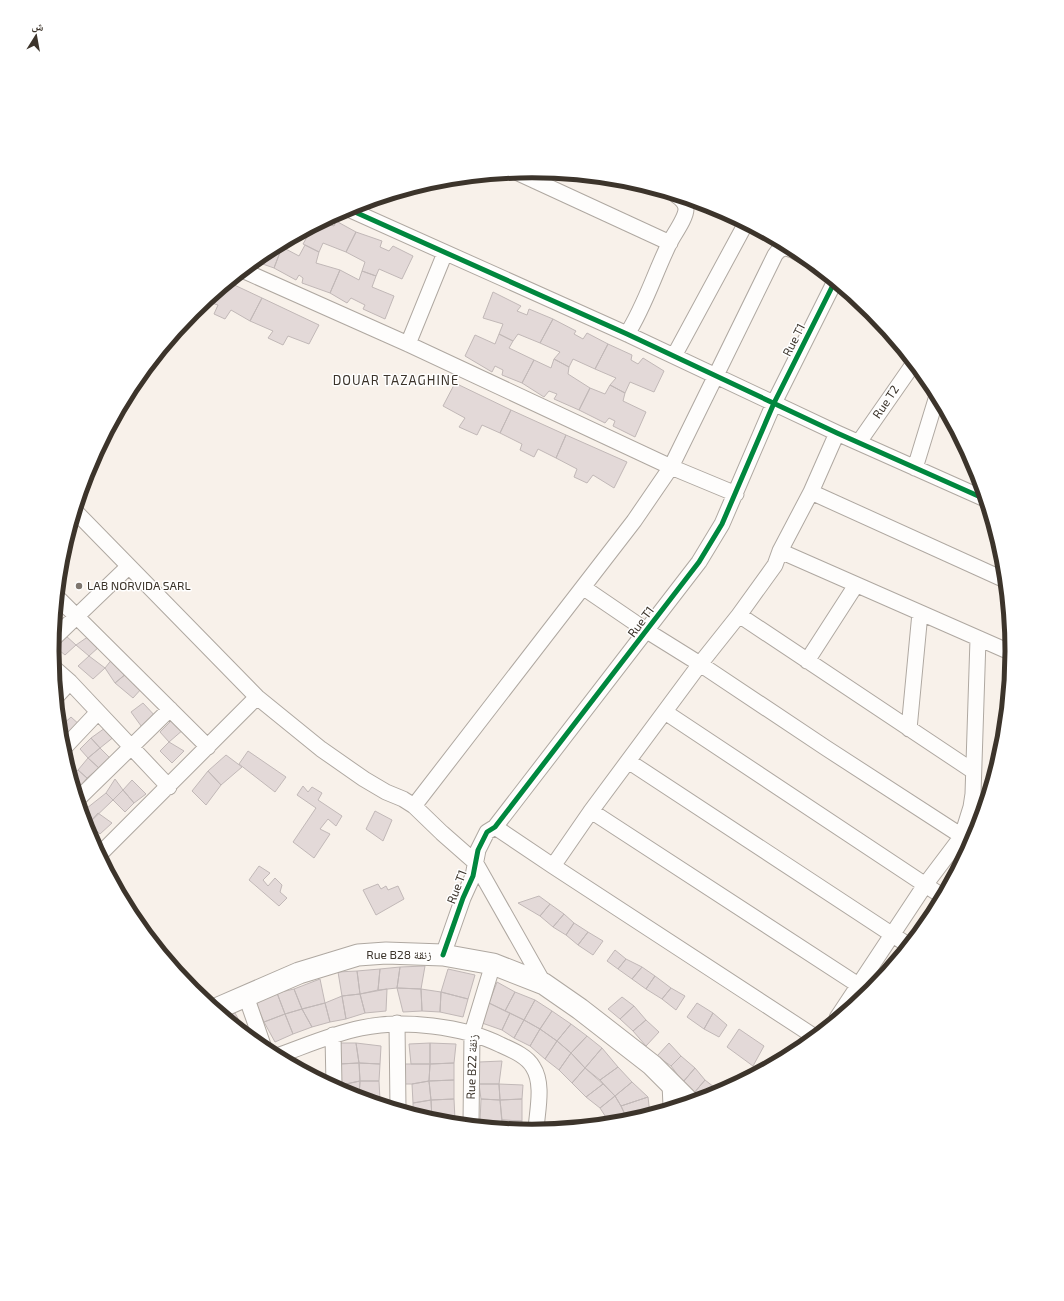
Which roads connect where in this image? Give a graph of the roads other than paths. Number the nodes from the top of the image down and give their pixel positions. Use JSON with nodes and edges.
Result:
{"nodes":[{"id":1,"x":529,"y":178,"type":"edge"},
{"id":2,"x":683,"y":203,"type":"edge"},
{"id":3,"x":355,"y":212,"type":"edge"},
{"id":4,"x":744,"y":227,"type":"edge"},
{"id":5,"x":670,"y":243,"type":"junction"},
{"id":6,"x":780,"y":248,"type":"edge"},
{"id":7,"x":445,"y":253,"type":"junction"},
{"id":8,"x":248,"y":272,"type":"edge"},
{"id":9,"x":833,"y":286,"type":"edge"},
{"id":10,"x":627,"y":334,"type":"junction"},
{"id":11,"x":408,"y":344,"type":"junction"},
{"id":12,"x":674,"y":356,"type":"junction"},
{"id":13,"x":911,"y":368,"type":"edge"},
{"id":14,"x":715,"y":376,"type":"junction"},
{"id":15,"x":774,"y":403,"type":"junction"},
{"id":16,"x":935,"y":403,"type":"edge"},
{"id":17,"x":837,"y":433,"type":"junction"},
{"id":18,"x":859,"y":442,"type":"junction"},
{"id":19,"x":671,"y":466,"type":"junction"},
{"id":20,"x":915,"y":468,"type":"junction"},
{"id":21,"x":811,"y":492,"type":"junction"},
{"id":22,"x":736,"y":494,"type":"junction"},
{"id":23,"x":979,"y":497,"type":"edge"},
{"id":24,"x":79,"y":515,"type":"edge"},
{"id":25,"x":780,"y":552,"type":"junction"},
{"id":26,"x":128,"y":567,"type":"junction"},
{"id":27,"x":999,"y":577,"type":"edge"},
{"id":28,"x":856,"y":585,"type":"junction"},
{"id":29,"x":584,"y":588,"type":"junction"},
{"id":30,"x":62,"y":602,"type":"edge"},
{"id":31,"x":920,"y":613,"type":"junction"},
{"id":32,"x":739,"y":616,"type":"junction"},
{"id":33,"x":76,"y":617,"type":"junction"},
{"id":34,"x":647,"y":631,"type":"junction"},
{"id":35,"x":60,"y":633,"type":"edge"},
{"id":36,"x":978,"y":639,"type":"junction"},
{"id":37,"x":1005,"y":650,"type":"edge"},
{"id":38,"x":807,"y":661,"type":"junction"},
{"id":39,"x":700,"y":664,"type":"junction"},
{"id":40,"x":60,"y":673,"type":"edge"},
{"id":41,"x":70,"y":682,"type":"junction"},
{"id":42,"x":61,"y":691,"type":"edge"},
{"id":43,"x":257,"y":697,"type":"junction"},
{"id":44,"x":170,"y":709,"type":"junction"},
{"id":45,"x":98,"y":712,"type":"junction"},
{"id":46,"x":665,"y":712,"type":"junction"},
{"id":47,"x":909,"y":729,"type":"junction"},
{"id":48,"x":68,"y":744,"type":"edge"},
{"id":49,"x":208,"y":747,"type":"junction"},
{"id":50,"x":132,"y":748,"type":"junction"},
{"id":51,"x":628,"y":761,"type":"junction"},
{"id":52,"x":973,"y":771,"type":"junction"},
{"id":53,"x":169,"y":787,"type":"junction"},
{"id":54,"x":82,"y":796,"type":"edge"},
{"id":55,"x":414,"y":806,"type":"junction"},
{"id":56,"x":591,"y":811,"type":"junction"},
{"id":57,"x":495,"y":827,"type":"junction"},
{"id":58,"x":967,"y":835,"type":"edge"},
{"id":59,"x":966,"y":838,"type":"edge"},
{"id":60,"x":964,"y":842,"type":"edge"},
{"id":61,"x":104,"y":851,"type":"edge"},
{"id":62,"x":476,"y":862,"type":"junction"},
{"id":63,"x":553,"y":866,"type":"junction"},
{"id":64,"x":925,"y":885,"type":"junction"},
{"id":65,"x":938,"y":893,"type":"edge"},
{"id":66,"x":892,"y":934,"type":"junction"},
{"id":67,"x":904,"y":942,"type":"edge"},
{"id":68,"x":443,"y":955,"type":"junction"},
{"id":69,"x":493,"y":964,"type":"junction"},
{"id":70,"x":544,"y":984,"type":"junction"},
{"id":71,"x":866,"y":985,"type":"edge"},
{"id":72,"x":863,"y":988,"type":"edge"},
{"id":73,"x":246,"y":996,"type":"junction"},
{"id":74,"x":221,"y":1007,"type":"edge"},
{"id":75,"x":397,"y":1023,"type":"junction"},
{"id":76,"x":472,"y":1033,"type":"junction"},
{"id":77,"x":810,"y":1033,"type":"edge"},
{"id":78,"x":333,"y":1035,"type":"junction"},
{"id":79,"x":260,"y":1038,"type":"edge"},
{"id":80,"x":284,"y":1053,"type":"edge"},
{"id":81,"x":334,"y":1080,"type":"edge"},
{"id":82,"x":670,"y":1083,"type":"junction"},
{"id":83,"x":685,"y":1098,"type":"edge"},
{"id":84,"x":671,"y":1102,"type":"edge"},
{"id":85,"x":398,"y":1103,"type":"edge"},
{"id":86,"x":471,"y":1119,"type":"edge"},
{"id":87,"x":539,"y":1124,"type":"edge"}],
"edges":[{"from":1,"to":5,"type":"street"},
{"from":2,"to":5,"type":"street"},
{"from":3,"to":7,"type":"street"},
{"from":4,"to":12,"type":"street"},
{"from":5,"to":10,"type":"street"},
{"from":6,"to":14,"type":"street"},
{"from":7,"to":10,"type":"street"},
{"from":7,"to":11,"type":"street"},
{"from":8,"to":11,"type":"street"},
{"from":9,"to":15,"type":"street","name":"Rue T1"},
{"from":10,"to":12,"type":"street"},
{"from":11,"to":19,"type":"street"},
{"from":12,"to":14,"type":"street"},
{"from":13,"to":18,"type":"street","name":"Rue T2"},
{"from":14,"to":15,"type":"street"},
{"from":14,"to":19,"type":"street"},
{"from":15,"to":17,"type":"street"},
{"from":15,"to":22,"type":"street","name":"Rue T1"},
{"from":16,"to":20,"type":"street"},
{"from":17,"to":18,"type":"street"},
{"from":17,"to":21,"type":"street"},
{"from":18,"to":20,"type":"street"},
{"from":19,"to":22,"type":"street"},
{"from":19,"to":29,"type":"street"},
{"from":20,"to":23,"type":"street"},
{"from":21,"to":25,"type":"street"},
{"from":21,"to":27,"type":"street"},
{"from":22,"to":34,"type":"street","name":"Rue T1"},
{"from":24,"to":26,"type":"street"},
{"from":25,"to":28,"type":"street"},
{"from":25,"to":32,"type":"street"},
{"from":26,"to":33,"type":"street"},
{"from":26,"to":43,"type":"street"},
{"from":28,"to":31,"type":"street"},
{"from":28,"to":38,"type":"street"},
{"from":29,"to":34,"type":"street"},
{"from":29,"to":55,"type":"street"},
{"from":30,"to":33,"type":"street"},
{"from":31,"to":36,"type":"street"},
{"from":31,"to":47,"type":"street"},
{"from":32,"to":38,"type":"street"},
{"from":32,"to":39,"type":"street"},
{"from":33,"to":35,"type":"street"},
{"from":33,"to":44,"type":"street"},
{"from":34,"to":39,"type":"street"},
{"from":34,"to":57,"type":"street","name":"Rue T1"},
{"from":36,"to":37,"type":"street"},
{"from":36,"to":52,"type":"street"},
{"from":38,"to":47,"type":"street"},
{"from":39,"to":46,"type":"street"},
{"from":39,"to":59,"type":"street"},
{"from":40,"to":41,"type":"street"},
{"from":41,"to":42,"type":"street"},
{"from":41,"to":45,"type":"street"},
{"from":43,"to":49,"type":"street"},
{"from":43,"to":55,"type":"street"},
{"from":44,"to":49,"type":"street"},
{"from":44,"to":50,"type":"street"},
{"from":45,"to":48,"type":"street"},
{"from":45,"to":50,"type":"street"},
{"from":46,"to":51,"type":"street"},
{"from":46,"to":64,"type":"street"},
{"from":47,"to":52,"type":"street"},
{"from":49,"to":53,"type":"street"},
{"from":50,"to":53,"type":"street"},
{"from":50,"to":54,"type":"street"},
{"from":51,"to":56,"type":"street"},
{"from":51,"to":66,"type":"street"},
{"from":52,"to":58,"type":"street"},
{"from":53,"to":61,"type":"street"},
{"from":55,"to":62,"type":"street"},
{"from":56,"to":63,"type":"street"},
{"from":56,"to":72,"type":"street"},
{"from":57,"to":62,"type":"street","name":"Rue T1"},
{"from":57,"to":63,"type":"street"},
{"from":60,"to":64,"type":"street"},
{"from":62,"to":68,"type":"street","name":"Rue T1"},
{"from":62,"to":70,"type":"street"},
{"from":63,"to":77,"type":"street"},
{"from":64,"to":65,"type":"street"},
{"from":64,"to":66,"type":"street"},
{"from":66,"to":67,"type":"street"},
{"from":66,"to":71,"type":"street"},
{"from":68,"to":69,"type":"street","name":"Rue B28 زنقة"},
{"from":68,"to":73,"type":"street","name":"Rue B28 زنقة"},
{"from":69,"to":70,"type":"street","name":"Rue B28 زنقة"},
{"from":69,"to":76,"type":"street","name":"Rue B22 زنقة"},
{"from":70,"to":82,"type":"street","name":"Rue B28 زنقة"},
{"from":73,"to":74,"type":"street","name":"Rue B28 زنقة"},
{"from":73,"to":79,"type":"street"},
{"from":75,"to":76,"type":"street"},
{"from":75,"to":78,"type":"street"},
{"from":75,"to":85,"type":"street"},
{"from":76,"to":86,"type":"street","name":"Rue B22 زنقة"},
{"from":76,"to":87,"type":"street"},
{"from":78,"to":80,"type":"street"},
{"from":78,"to":81,"type":"street"},
{"from":82,"to":83,"type":"street","name":"Rue B28 زنقة"},
{"from":82,"to":84,"type":"street"}]}
